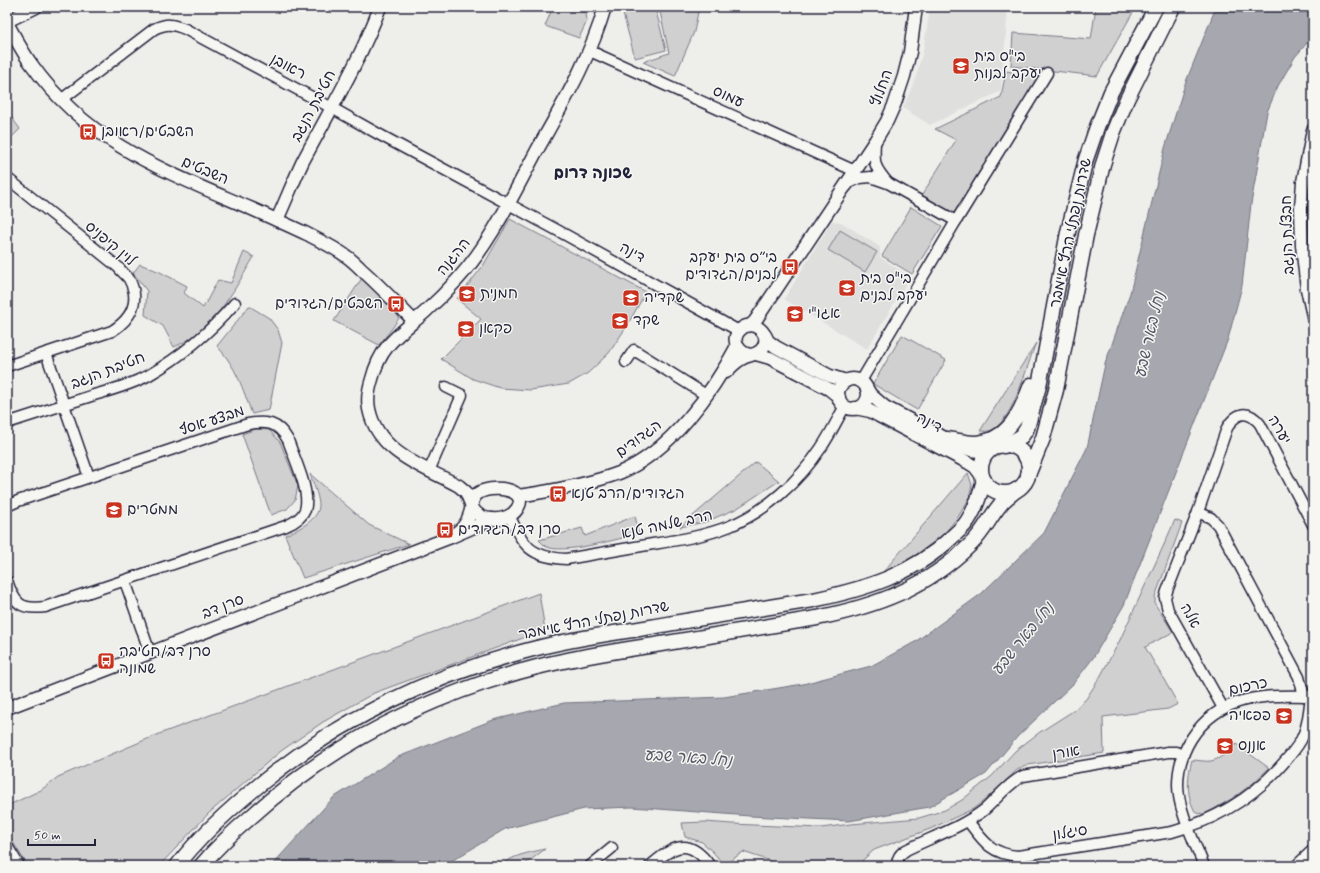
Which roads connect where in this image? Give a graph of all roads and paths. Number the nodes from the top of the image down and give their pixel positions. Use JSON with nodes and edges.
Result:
{"nodes":[{"id":1,"x":36,"y":7,"type":"edge"},
{"id":2,"x":380,"y":7,"type":"edge"},
{"id":3,"x":916,"y":7,"type":"edge"},
{"id":4,"x":1156,"y":7,"type":"edge"},
{"id":5,"x":1173,"y":7,"type":"edge"},
{"id":6,"x":602,"y":8,"type":"edge"},
{"id":7,"x":7,"y":22,"type":"edge"},
{"id":8,"x":590,"y":51,"type":"junction"},
{"id":9,"x":1047,"y":73,"type":"dead end"},
{"id":10,"x":61,"y":100,"type":"junction"},
{"id":11,"x":332,"y":108,"type":"junction"},
{"id":12,"x":1313,"y":130,"type":"edge"},
{"id":13,"x":875,"y":141,"type":"junction"},
{"id":14,"x":855,"y":171,"type":"junction"},
{"id":15,"x":7,"y":178,"type":"edge"},
{"id":16,"x":888,"y":183,"type":"junction"},
{"id":17,"x":841,"y":193,"type":"junction"},
{"id":18,"x":508,"y":203,"type":"junction"},
{"id":19,"x":277,"y":220,"type":"junction"},
{"id":20,"x":956,"y":221,"type":"junction"},
{"id":21,"x":1310,"y":289,"type":"edge"},
{"id":22,"x":769,"y":301,"type":"junction"},
{"id":23,"x":235,"y":303,"type":"dead end"},
{"id":24,"x":1313,"y":316,"type":"edge"},
{"id":25,"x":414,"y":321,"type":"junction"},
{"id":26,"x":751,"y":325,"type":"junction"},
{"id":27,"x":739,"y":331,"type":"junction"},
{"id":28,"x":765,"y":335,"type":"junction"},
{"id":29,"x":1048,"y":342,"type":"junction"},
{"id":30,"x":737,"y":346,"type":"junction"},
{"id":31,"x":46,"y":353,"type":"junction"},
{"id":32,"x":754,"y":354,"type":"junction"},
{"id":33,"x":626,"y":362,"type":"dead end"},
{"id":34,"x":7,"y":366,"type":"edge"},
{"id":35,"x":846,"y":380,"type":"junction"},
{"id":36,"x":864,"y":385,"type":"junction"},
{"id":37,"x":446,"y":387,"type":"dead end"},
{"id":38,"x":709,"y":391,"type":"junction"},
{"id":39,"x":846,"y":404,"type":"junction"},
{"id":40,"x":64,"y":405,"type":"junction"},
{"id":41,"x":7,"y":423,"type":"edge"},
{"id":42,"x":947,"y":439,"type":"junction"},
{"id":43,"x":998,"y":448,"type":"junction"},
{"id":44,"x":430,"y":471,"type":"junction"},
{"id":45,"x":1028,"y":475,"type":"junction"},
{"id":46,"x":89,"y":477,"type":"junction"},
{"id":47,"x":983,"y":478,"type":"junction"},
{"id":48,"x":453,"y":483,"type":"junction"},
{"id":49,"x":484,"y":490,"type":"junction"},
{"id":50,"x":1016,"y":490,"type":"junction"},
{"id":51,"x":518,"y":496,"type":"junction"},
{"id":52,"x":7,"y":506,"type":"edge"},
{"id":53,"x":471,"y":506,"type":"junction"},
{"id":54,"x":1198,"y":512,"type":"junction"},
{"id":55,"x":508,"y":515,"type":"junction"},
{"id":56,"x":492,"y":519,"type":"junction"},
{"id":57,"x":1313,"y":525,"type":"edge"},
{"id":58,"x":451,"y":537,"type":"junction"},
{"id":59,"x":7,"y":581,"type":"edge"},
{"id":60,"x":125,"y":581,"type":"junction"},
{"id":61,"x":150,"y":653,"type":"junction"},
{"id":62,"x":1309,"y":696,"type":"edge"},
{"id":63,"x":7,"y":708,"type":"edge"},
{"id":64,"x":1224,"y":708,"type":"junction"},
{"id":65,"x":1183,"y":755,"type":"junction"},
{"id":66,"x":968,"y":821,"type":"junction"},
{"id":67,"x":1189,"y":827,"type":"junction"},
{"id":68,"x":7,"y":848,"type":"edge"},
{"id":69,"x":612,"y":848,"type":"dead end"},
{"id":70,"x":1313,"y":850,"type":"edge"},
{"id":71,"x":18,"y":866,"type":"edge"},
{"id":72,"x":177,"y":866,"type":"edge"},
{"id":73,"x":201,"y":866,"type":"edge"},
{"id":74,"x":590,"y":866,"type":"edge"},
{"id":75,"x":650,"y":866,"type":"edge"},
{"id":76,"x":710,"y":866,"type":"edge"},
{"id":77,"x":898,"y":866,"type":"edge"},
{"id":78,"x":1204,"y":866,"type":"edge"},
{"id":79,"x":1296,"y":866,"type":"edge"}],
"edges":[{"from":1,"to":7,"type":"street"},
{"from":2,"to":11,"type":"street","name":"חטיבת הנגב"},
{"from":3,"to":13,"type":"street","name":"החלוץ"},
{"from":4,"to":29,"type":"main road","name":"שדרות נפתלי הרץ אימבר"},
{"from":5,"to":45,"type":"main road","name":"שדרות נפתלי הרץ אימבר"},
{"from":6,"to":8,"type":"street","name":"ההגנה"},
{"from":7,"to":10,"type":"street","name":"השבטים"},
{"from":8,"to":14,"type":"street","name":"עמוס"},
{"from":8,"to":18,"type":"street","name":"ההגנה"},
{"from":9,"to":20,"type":"street"},
{"from":10,"to":11,"type":"street","name":"ראובן"},
{"from":10,"to":19,"type":"street","name":"השבטים"},
{"from":11,"to":18,"type":"street","name":"ראובן"},
{"from":11,"to":19,"type":"street","name":"חטיבת הנגב"},
{"from":12,"to":21,"type":"street","name":"חבצלת הנגב"},
{"from":13,"to":14,"type":"street","name":"החלוץ"},
{"from":13,"to":16,"type":"street"},
{"from":14,"to":17,"type":"street"},
{"from":15,"to":31,"type":"street","name":"לוין קיפניס"},
{"from":16,"to":17,"type":"street"},
{"from":16,"to":20,"type":"street"},
{"from":17,"to":22,"type":"street"},
{"from":18,"to":25,"type":"street","name":"ההגנה"},
{"from":18,"to":27,"type":"street","name":"דינה"},
{"from":19,"to":25,"type":"street","name":"השבטים"},
{"from":20,"to":36,"type":"street"},
{"from":21,"to":24,"type":"street","name":"חבצלת הנגב"},
{"from":22,"to":26,"type":"street"},
{"from":22,"to":28,"type":"street"},
{"from":23,"to":40,"type":"street","name":"חטיבת הנגב"},
{"from":25,"to":44,"type":"street","name":"ההגנה"},
{"from":26,"to":27,"type":"street"},
{"from":26,"to":28,"type":"street"},
{"from":27,"to":30,"type":"street"},
{"from":28,"to":32,"type":"street"},
{"from":28,"to":35,"type":"street"},
{"from":29,"to":42,"type":"main road"},
{"from":29,"to":43,"type":"main road","name":"שדרות נפתלי הרץ אימבר"},
{"from":30,"to":32,"type":"street"},
{"from":30,"to":38,"type":"street","name":"הגדודים"},
{"from":31,"to":34,"type":"street","name":"לוין קיפניס"},
{"from":31,"to":40,"type":"street"},
{"from":32,"to":38,"type":"street","name":"הגדודים"},
{"from":32,"to":39,"type":"street","name":"דינה"},
{"from":33,"to":38,"type":"street"},
{"from":35,"to":36,"type":"street"},
{"from":35,"to":39,"type":"street"},
{"from":36,"to":39,"type":"street"},
{"from":36,"to":42,"type":"street","name":"דינה"},
{"from":37,"to":44,"type":"street"},
{"from":38,"to":51,"type":"street","name":"הגדודים"},
{"from":39,"to":47,"type":"street","name":"דינה"},
{"from":39,"to":55,"type":"street","name":"הרב שלמה טנא"},
{"from":40,"to":41,"type":"street","name":"חטיבת הנגב"},
{"from":40,"to":46,"type":"street"},
{"from":42,"to":43,"type":"street","name":"דינה"},
{"from":43,"to":45,"type":"main road"},
{"from":43,"to":47,"type":"main road"},
{"from":44,"to":48,"type":"street","name":"ההגנה"},
{"from":45,"to":50,"type":"main road"},
{"from":46,"to":52,"type":"street"},
{"from":46,"to":60,"type":"street","name":"מבצע אסף"},
{"from":47,"to":50,"type":"main road"},
{"from":47,"to":72,"type":"main road","name":"שדרות נפתלי הרץ אימבר"},
{"from":48,"to":49,"type":"street","name":"ההגנה"},
{"from":48,"to":53,"type":"street","name":"ההגנה"},
{"from":49,"to":51,"type":"street"},
{"from":49,"to":53,"type":"street"},
{"from":50,"to":73,"type":"main road"},
{"from":51,"to":55,"type":"street"},
{"from":53,"to":56,"type":"street"},
{"from":53,"to":58,"type":"street","name":"סרן דב"},
{"from":54,"to":57,"type":"street","name":"יערה"},
{"from":54,"to":62,"type":"street"},
{"from":54,"to":64,"type":"street","name":"אלה"},
{"from":55,"to":56,"type":"street"},
{"from":56,"to":58,"type":"street","name":"סרן דב"},
{"from":58,"to":61,"type":"street","name":"סרן דב"},
{"from":59,"to":60,"type":"street"},
{"from":60,"to":61,"type":"street"},
{"from":61,"to":63,"type":"street","name":"סרן דב"},
{"from":62,"to":64,"type":"street","name":"כרכום"},
{"from":62,"to":67,"type":"street","name":"סיגלון"},
{"from":64,"to":65,"type":"street","name":"כרכום"},
{"from":65,"to":66,"type":"street","name":"אורן"},
{"from":65,"to":67,"type":"street","name":"כרכום"},
{"from":66,"to":67,"type":"street","name":"סיגלון"},
{"from":66,"to":77,"type":"street","name":"אורן"},
{"from":67,"to":78,"type":"street","name":"כרכום"},
{"from":68,"to":71,"type":"street"},
{"from":69,"to":74,"type":"street"},
{"from":70,"to":79,"type":"street"},
{"from":75,"to":76,"type":"street"}]}
